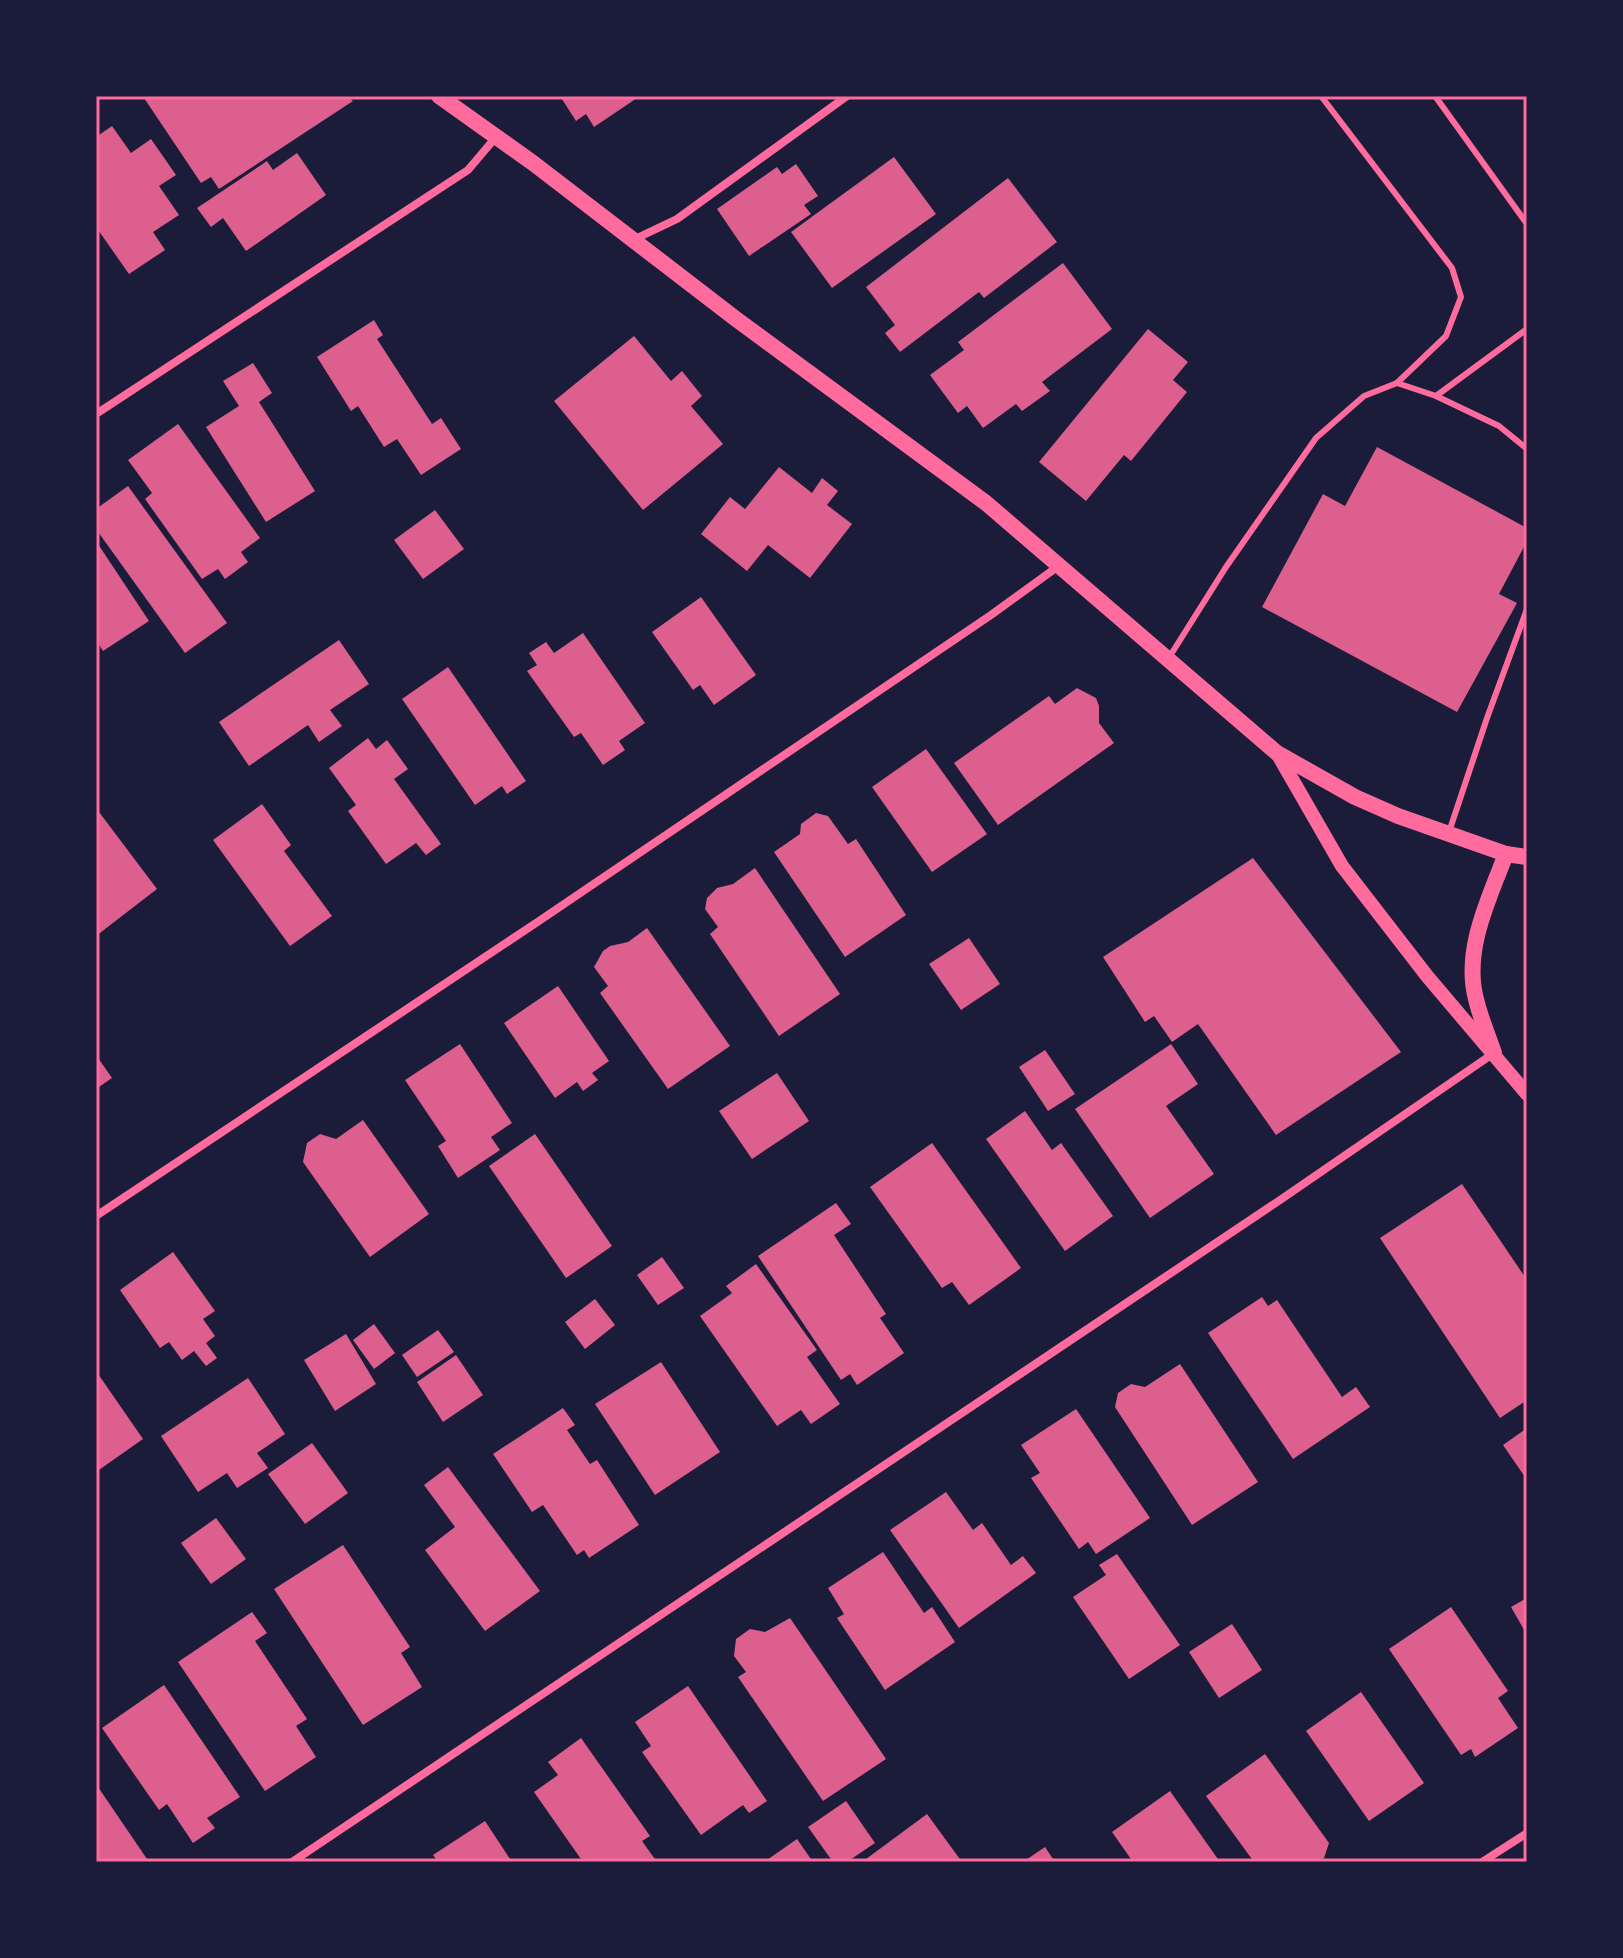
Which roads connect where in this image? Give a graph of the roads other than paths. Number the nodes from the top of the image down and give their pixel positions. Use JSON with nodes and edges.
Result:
{"nodes":[{"id":1,"x":439,"y":96,"type":"edge"},
{"id":2,"x":847,"y":96,"type":"edge"},
{"id":3,"x":1321,"y":96,"type":"edge"},
{"id":4,"x":1435,"y":96,"type":"edge"},
{"id":5,"x":496,"y":137,"type":"junction"},
{"id":6,"x":1527,"y":224,"type":"edge"},
{"id":7,"x":635,"y":239,"type":"junction"},
{"id":8,"x":1527,"y":329,"type":"edge"},
{"id":9,"x":1397,"y":383,"type":"junction"},
{"id":10,"x":1436,"y":396,"type":"junction"},
{"id":11,"x":96,"y":414,"type":"edge"},
{"id":12,"x":1527,"y":449,"type":"edge"},
{"id":13,"x":1061,"y":565,"type":"junction"},
{"id":14,"x":1527,"y":609,"type":"edge"},
{"id":15,"x":1168,"y":659,"type":"junction"},
{"id":16,"x":1277,"y":753,"type":"junction"},
{"id":17,"x":1448,"y":835,"type":"junction"},
{"id":18,"x":1506,"y":854,"type":"junction"},
{"id":19,"x":1527,"y":857,"type":"edge"},
{"id":20,"x":1494,"y":1053,"type":"junction"},
{"id":21,"x":1527,"y":1094,"type":"edge"},
{"id":22,"x":96,"y":1216,"type":"edge"},
{"id":23,"x":1527,"y":1833,"type":"edge"},
{"id":24,"x":292,"y":1862,"type":"edge"},
{"id":25,"x":1482,"y":1862,"type":"edge"}],
"edges":[{"from":1,"to":5,"type":"main road"},
{"from":2,"to":7,"type":"street"},
{"from":3,"to":9,"type":"lane"},
{"from":4,"to":6,"type":"lane"},
{"from":5,"to":7,"type":"main road"},
{"from":5,"to":11,"type":"street"},
{"from":7,"to":13,"type":"main road"},
{"from":8,"to":10,"type":"lane"},
{"from":9,"to":10,"type":"lane"},
{"from":9,"to":15,"type":"lane"},
{"from":10,"to":12,"type":"lane"},
{"from":13,"to":15,"type":"main road"},
{"from":13,"to":22,"type":"street"},
{"from":14,"to":17,"type":"lane"},
{"from":15,"to":16,"type":"main road"},
{"from":16,"to":17,"type":"main road"},
{"from":16,"to":20,"type":"street"},
{"from":17,"to":18,"type":"main road"},
{"from":18,"to":19,"type":"main road"},
{"from":18,"to":20,"type":"main road"},
{"from":20,"to":21,"type":"street"},
{"from":20,"to":24,"type":"street"},
{"from":23,"to":25,"type":"street"}]}
